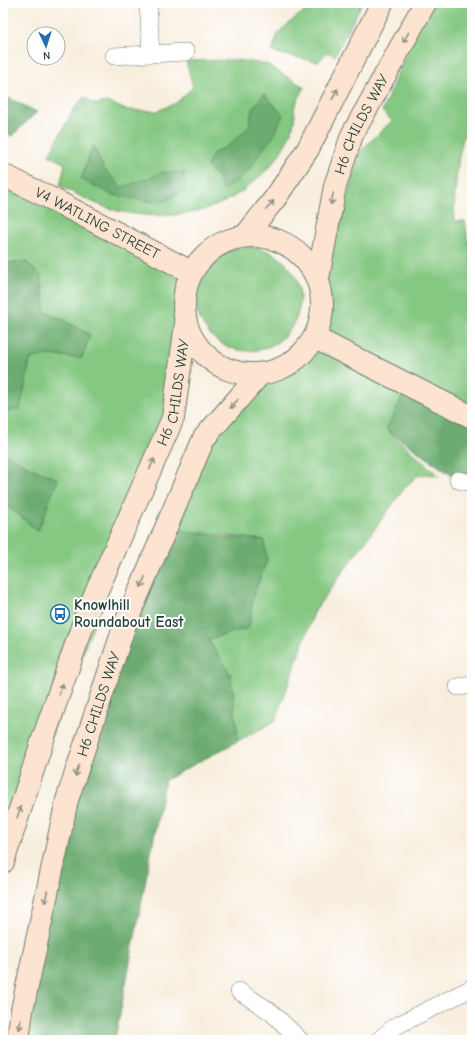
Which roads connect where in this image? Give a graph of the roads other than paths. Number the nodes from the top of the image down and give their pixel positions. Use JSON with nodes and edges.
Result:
{"nodes":[{"id":1,"x":148,"y":3,"type":"edge"},
{"id":2,"x":382,"y":3,"type":"edge"},
{"id":3,"x":425,"y":3,"type":"edge"},
{"id":4,"x":186,"y":52,"type":"dead end"},
{"id":5,"x":151,"y":53,"type":"junction"},
{"id":6,"x":114,"y":56,"type":"dead end"},
{"id":7,"x":3,"y":175,"type":"edge"},
{"id":8,"x":246,"y":235,"type":"junction"},
{"id":9,"x":191,"y":272,"type":"junction"},
{"id":10,"x":318,"y":278,"type":"junction"},
{"id":11,"x":186,"y":324,"type":"junction"},
{"id":12,"x":315,"y":338,"type":"junction"},
{"id":13,"x":260,"y":374,"type":"junction"},
{"id":14,"x":472,"y":417,"type":"edge"},
{"id":15,"x":3,"y":862,"type":"edge"},
{"id":16,"x":472,"y":988,"type":"edge"},
{"id":17,"x":239,"y":991,"type":"dead end"},
{"id":18,"x":18,"y":1040,"type":"edge"},
{"id":19,"x":300,"y":1040,"type":"edge"},
{"id":20,"x":378,"y":1040,"type":"edge"}],
"edges":[{"from":1,"to":5,"type":"street"},
{"from":8,"to":2,"type":"street","one_way":true},
{"from":3,"to":10,"type":"street","name":"H6 CHILDS WAY","one_way":true},
{"from":4,"to":5,"type":"street"},
{"from":5,"to":6,"type":"street"},
{"from":7,"to":9,"type":"street","name":"V4 WATLING STREET"},
{"from":8,"to":9,"type":"street"},
{"from":8,"to":10,"type":"street"},
{"from":9,"to":11,"type":"street"},
{"from":10,"to":12,"type":"street"},
{"from":11,"to":13,"type":"street"},
{"from":15,"to":11,"type":"street","name":"H6 CHILDS WAY","one_way":true},
{"from":12,"to":13,"type":"street"},
{"from":12,"to":14,"type":"street"},
{"from":13,"to":18,"type":"street","name":"H6 CHILDS WAY","one_way":true},
{"from":16,"to":20,"type":"street"},
{"from":17,"to":19,"type":"street"}]}
